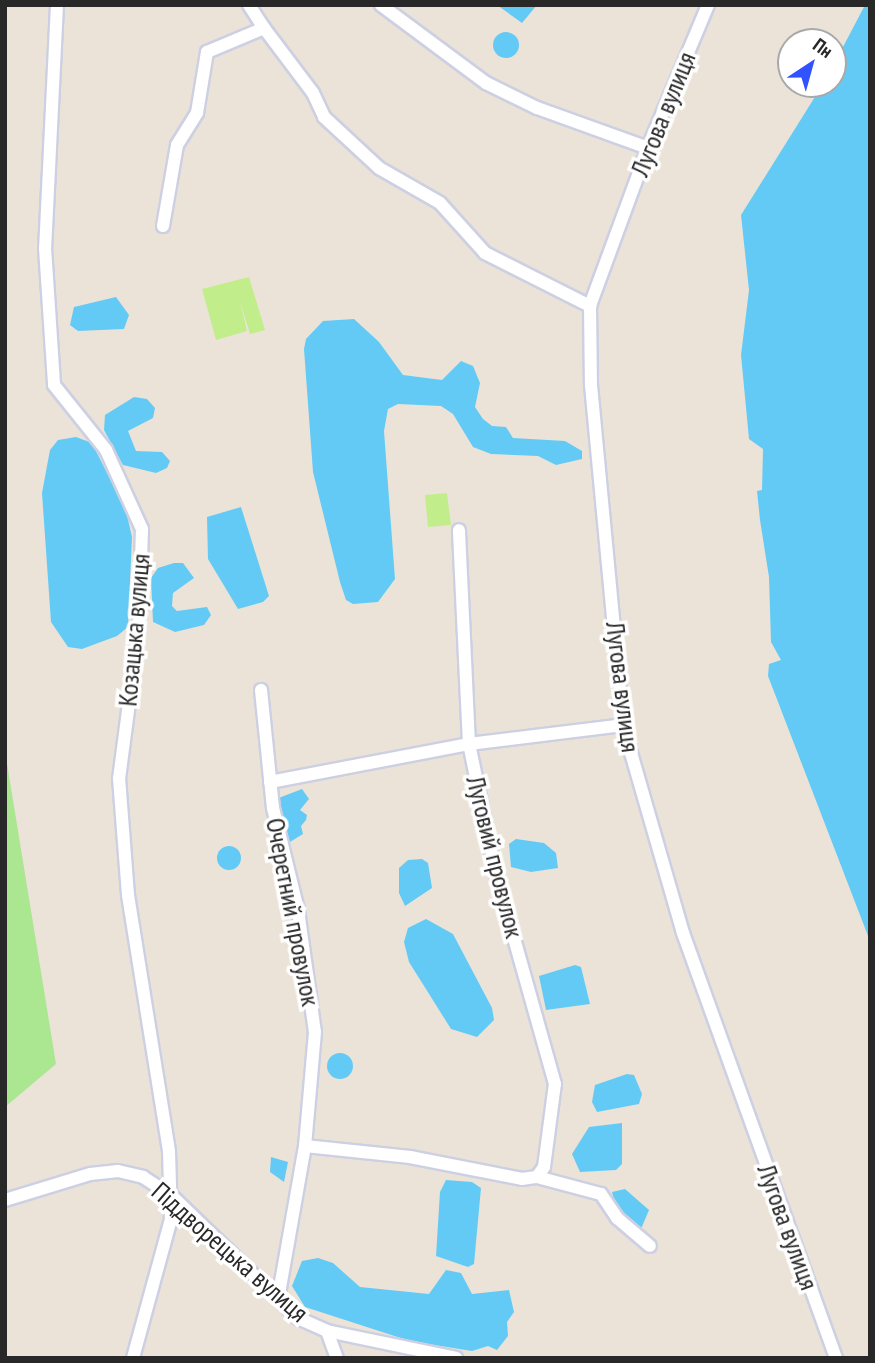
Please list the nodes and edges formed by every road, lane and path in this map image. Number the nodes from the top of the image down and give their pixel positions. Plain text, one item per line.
1 (57, 5) edge
2 (249, 5) edge
3 (381, 5) edge
4 (708, 5) edge
5 (264, 28) junction
6 (648, 148) junction
7 (163, 226) dead end
8 (590, 306) junction
9 (460, 530) dead end
10 (261, 690) dead end
11 (623, 725) junction
12 (469, 744) junction
13 (270, 782) junction
14 (305, 1146) junction
15 (537, 1177) junction
16 (171, 1195) junction
17 (5, 1200) edge
18 (650, 1246) dead end
19 (278, 1299) junction
20 (327, 1331) junction
21 (133, 1358) edge
22 (337, 1358) edge
23 (456, 1358) edge
24 (836, 1358) edge

1 - 16 street, Козацька вулиця
2 - 5 street
3 - 6 street
4 - 6 street, Лугова вулиця
5 - 7 street
5 - 8 street
6 - 8 street, Лугова вулиця
8 - 11 street, Лугова вулиця
9 - 12 street, Луговий провулок
10 - 13 street, Очеретний провулок
11 - 12 street
11 - 24 street, Лугова вулиця
12 - 13 street
12 - 15 street, Луговий провулок
13 - 14 street, Очеретний провулок
14 - 15 street
14 - 19 street, Очеретний провулок
15 - 18 street
16 - 17 street, Піддворецька вулиця
16 - 19 street, Піддворецька вулиця
16 - 21 street, Козацька вулиця
19 - 20 street, Піддворецька вулиця
20 - 22 street
20 - 23 street, Піддворецька вулиця

